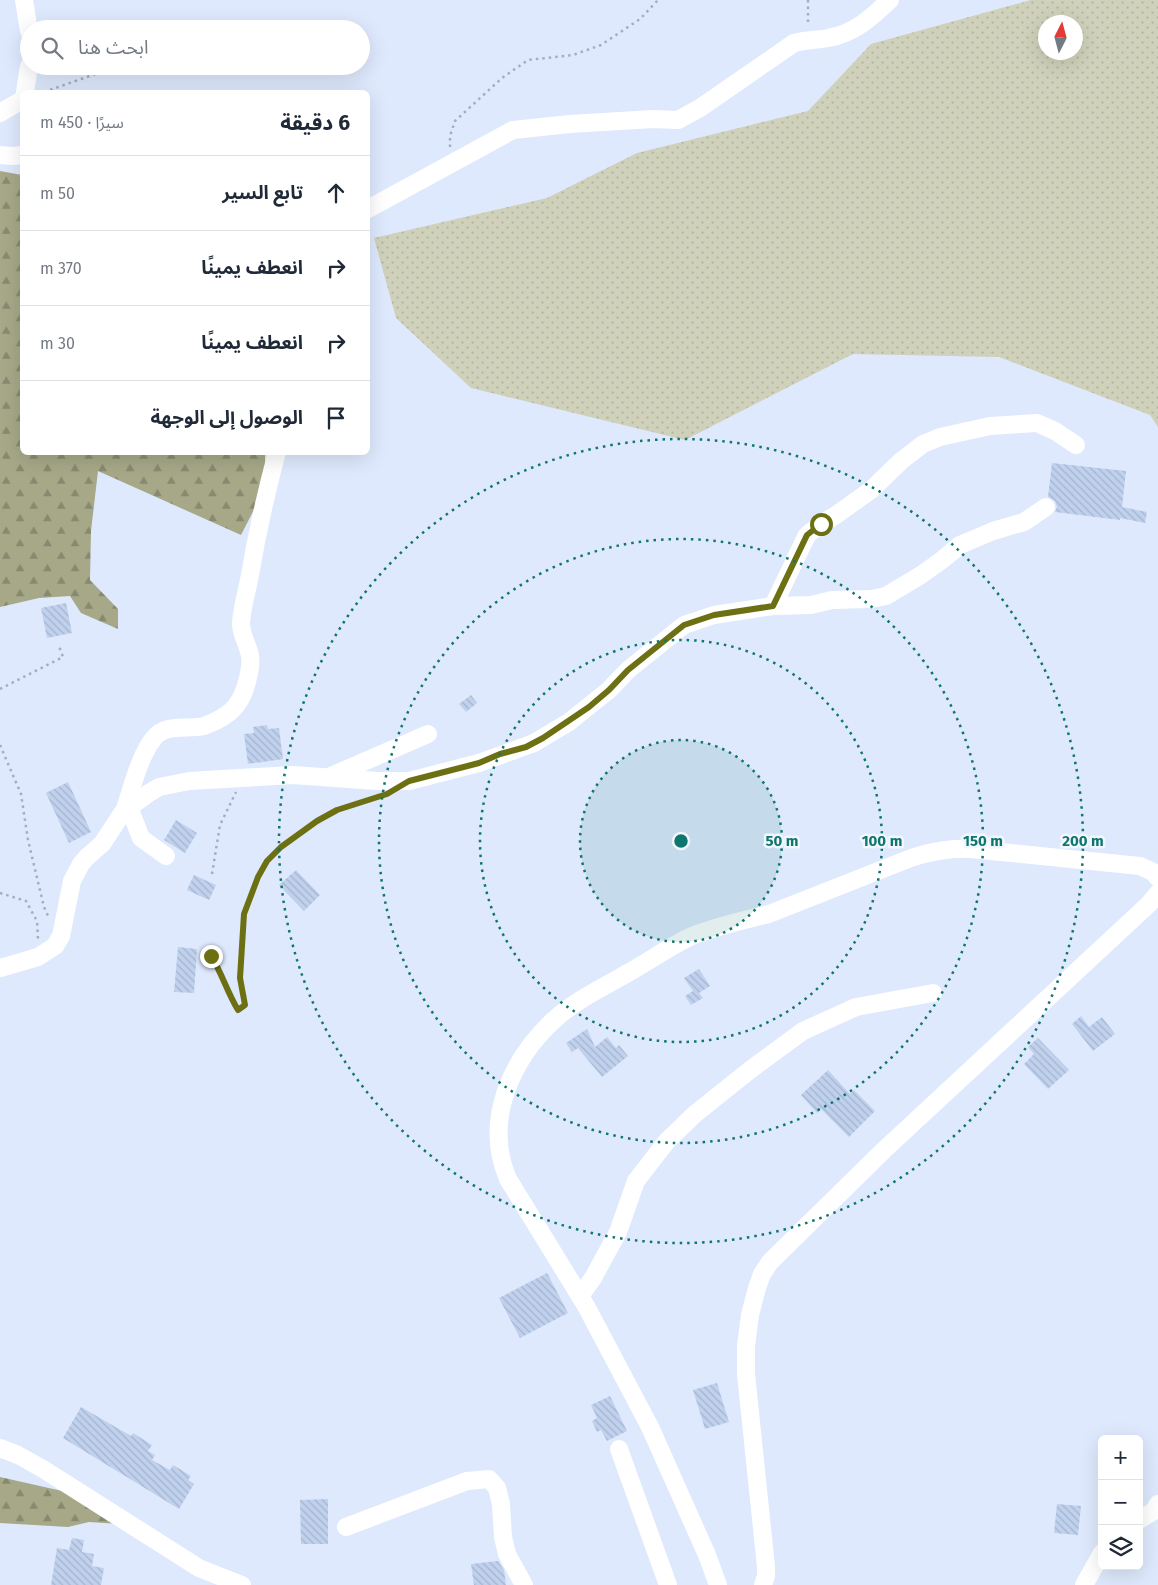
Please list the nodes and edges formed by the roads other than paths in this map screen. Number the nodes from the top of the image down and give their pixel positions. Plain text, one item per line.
1 (24, 0) edge
2 (890, 0) edge
3 (27, 20) edge
4 (28, 75) edge
5 (25, 90) edge
6 (20, 101) edge
7 (0, 112) edge
8 (0, 155) edge
9 (20, 155) edge
10 (370, 208) edge
11 (1076, 444) dead end
12 (276, 455) edge
13 (1046, 507) dead end
14 (773, 606) junction
15 (428, 734) dead end
16 (328, 778) junction
17 (127, 810) junction
18 (166, 856) dead end
19 (1158, 878) edge
20 (1158, 893) edge
21 (0, 968) edge
22 (934, 993) dead end
23 (580, 1296) junction
24 (0, 1448) edge
25 (619, 1449) dead end
26 (1158, 1504) edge
27 (1143, 1518) edge
28 (346, 1527) dead end
29 (1098, 1560) edge
30 (242, 1585) edge
31 (524, 1585) edge
32 (668, 1585) edge
33 (718, 1585) edge
34 (763, 1585) edge
35 (1084, 1585) edge

1 - 3 street
2 - 10 street
4 - 5 street
6 - 7 street
8 - 9 street
11 - 14 street
12 - 17 street
13 - 14 street
14 - 16 street
15 - 16 street
16 - 17 street
17 - 18 street
17 - 21 street
19 - 23 street
20 - 34 street
22 - 23 street
23 - 33 street
24 - 30 street
25 - 32 street
26 - 27 street
28 - 31 street
29 - 35 street

